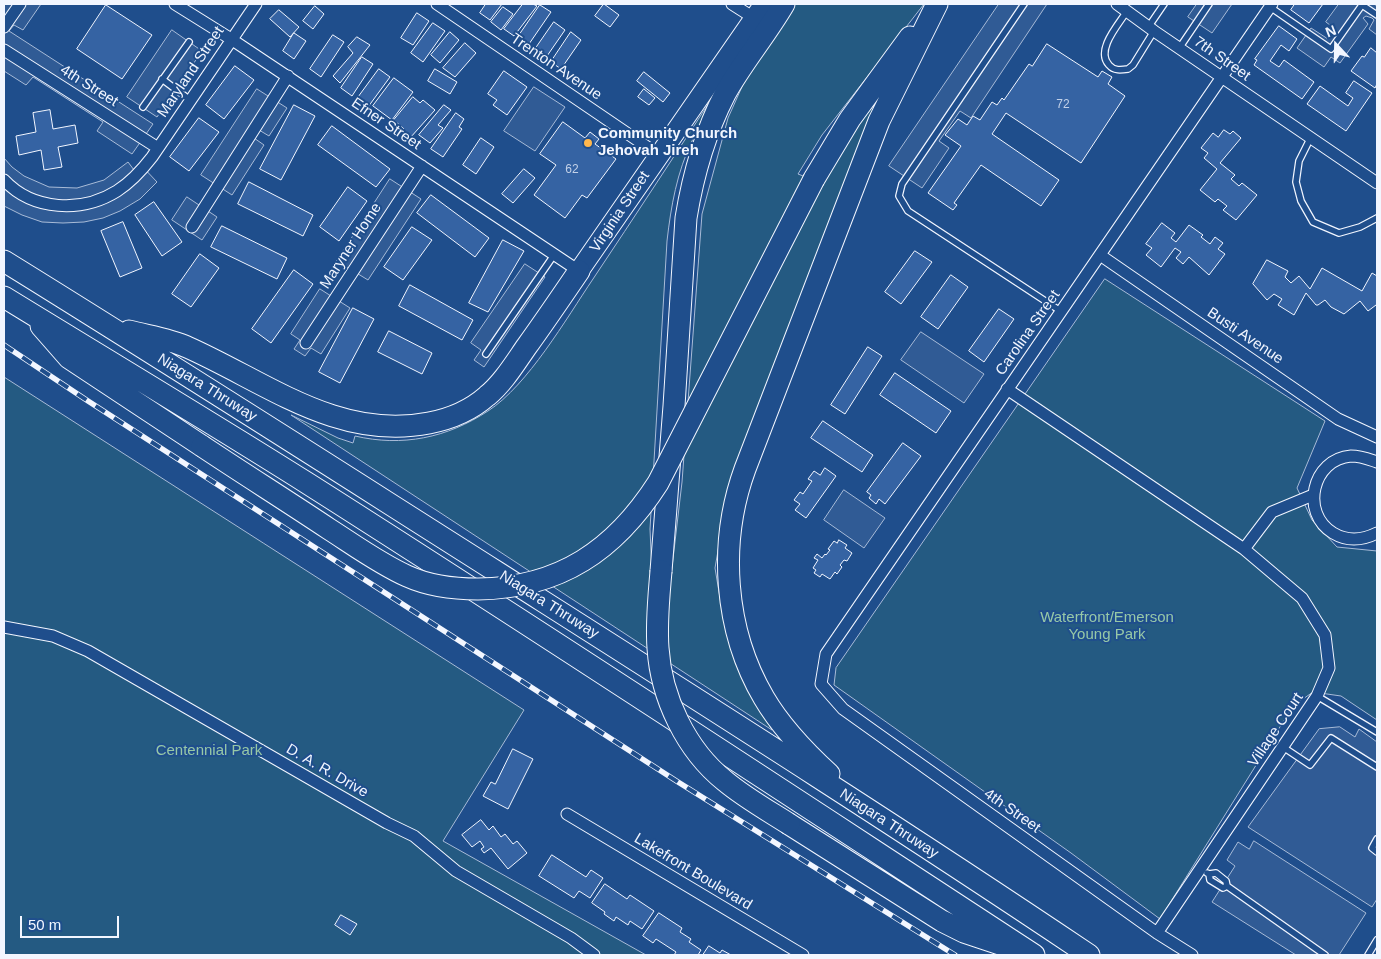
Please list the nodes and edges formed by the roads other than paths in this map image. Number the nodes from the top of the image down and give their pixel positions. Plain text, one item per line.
1 (20, 4) edge
2 (175, 4) edge
3 (256, 4) edge
4 (437, 4) edge
5 (732, 4) edge
6 (784, 4) edge
7 (937, 4) edge
8 (1024, 4) edge
9 (1164, 4) edge
10 (1209, 4) edge
11 (1271, 6) edge
12 (1122, 7) edge
13 (759, 11) edge
14 (1377, 15) edge
15 (4, 26) edge
16 (1152, 29) junction
17 (232, 39) junction
18 (188, 42) dead end
19 (1180, 47) junction
20 (4, 50) edge
21 (288, 76) junction
22 (1222, 77) junction
23 (162, 79) junction
24 (190, 100) junction
25 (143, 106) dead end
26 (1311, 137) junction
27 (155, 152) junction
28 (659, 155) junction
29 (422, 166) junction
30 (4, 180) edge
31 (1377, 183) edge
32 (1377, 218) edge
33 (192, 227) dead end
34 (554, 255) junction
35 (1100, 255) junction
36 (4, 261) edge
37 (580, 271) junction
38 (4, 297) edge
39 (30, 312) junction
40 (1062, 312) junction
41 (107, 325) junction
42 (306, 343) dead end
43 (486, 354) dead end
44 (1007, 389) junction
45 (1377, 436) edge
46 (1377, 462) edge
47 (1313, 495) junction
48 (1377, 533) edge
49 (1244, 549) junction
50 (4, 627) edge
51 (821, 684) joint
52 (1317, 696) junction
53 (1377, 732) edge
54 (1283, 747) junction
55 (1377, 767) edge
56 (567, 814) dead end
57 (873, 814) junction
58 (1377, 839) edge
59 (1377, 852) edge
60 (1205, 871) junction
61 (1157, 933) junction
62 (1377, 940) edge
63 (594, 955) edge
64 (803, 955) edge
65 (1033, 955) edge
66 (1089, 955) edge
67 (1192, 955) edge
68 (1325, 955) edge
69 (1368, 955) edge

1 - 15 street
2 - 17 street, Efner Street
3 - 17 street, Maryland Street
4 - 28 street, Trenton Avenue
5 - 13 street
6 - 65 highway, bridge
7 - 39 highway, bridge
7 - 57 highway
8 - 40 lane
9 - 16 lane
10 - 19 lane
11 - 14 lane
11 - 22 street, Carolina Street
12 - 16 street, 7th Street
12 - 16 lane
13 - 28 main road, Virginia Street
16 - 19 street, 7th Street
17 - 21 street, Efner Street
17 - 24 street, Maryland Street
18 - 23 lane
19 - 22 street, 7th Street
20 - 27 street, 4th Street
21 - 29 street, Efner Street
21 - 33 street
22 - 26 street, 7th Street
22 - 35 street, Carolina Street
23 - 24 lane
23 - 25 lane
24 - 27 street, Maryland Street
26 - 31 street, 7th Street
26 - 32 lane
27 - 30 street, Maryland Street
28 - 37 main road, Virginia Street
29 - 34 street, Efner Street
29 - 42 street, Maryner Home
34 - 37 street, Efner Street
34 - 43 lane
35 - 40 street, Carolina Street
35 - 45 street, Busti Avenue
36 - 41 highway, Niagara Thruway
37 - 41 highway
38 - 39 highway, Niagara Thruway
39 - 65 highway, Niagara Thruway
40 - 44 street, Carolina Street
41 - 57 highway, Niagara Thruway
44 - 49 street, Village Court
44 - 51 street, Carolina Street
46 - 47 street
47 - 48 street
47 - 49 street
49 - 52 street, Village Court
50 - 63 street, D. A. R. Drive
51 - 61 street, 4th Street
52 - 53 lane
52 - 54 street, Village Court
54 - 55 lane
54 - 60 street, Village Court
56 - 64 street, Lakefront Boulevard
57 - 66 highway, Niagara Thruway
58 - 59 lane
60 - 61 street, Village Court
60 - 68 lane
61 - 67 street, 4th Street
62 - 69 lane

